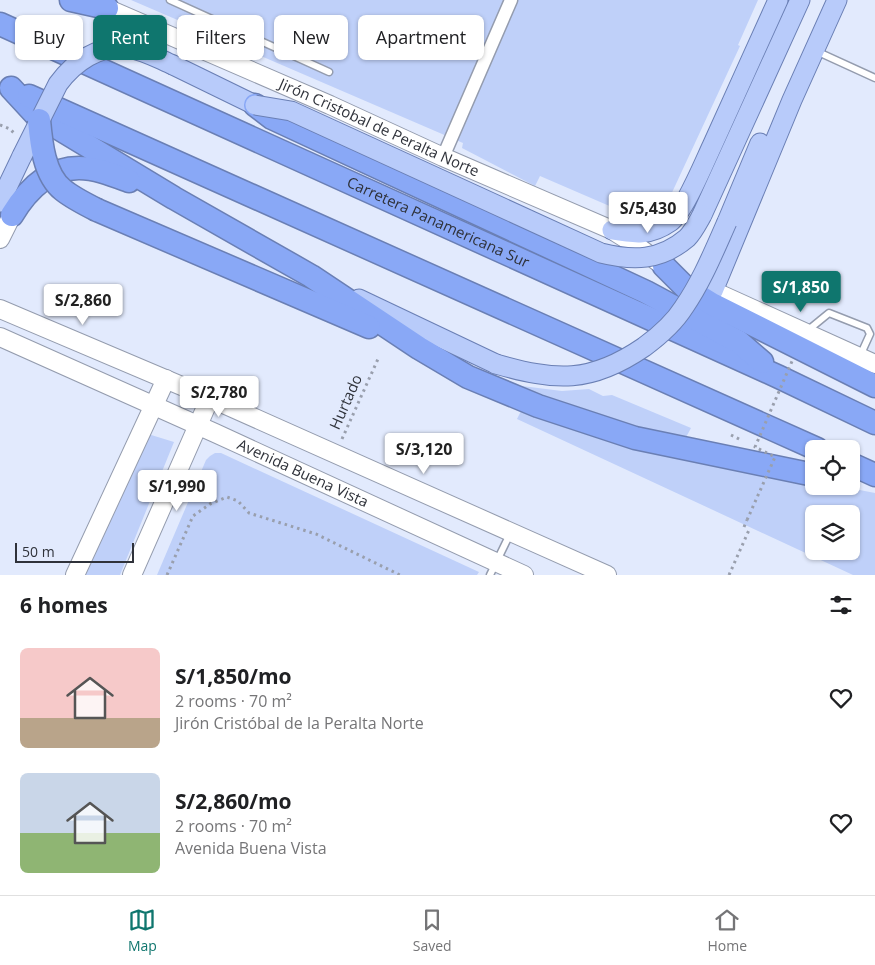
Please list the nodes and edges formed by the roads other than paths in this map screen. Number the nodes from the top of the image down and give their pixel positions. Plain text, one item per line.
1 (71, 0) edge
2 (170, 0) edge
3 (512, 0) edge
4 (778, 0) edge
5 (800, 0) edge
6 (824, 0) edge
7 (837, 0) edge
8 (97, 4) edge
9 (0, 24) edge
10 (814, 50) junction
11 (330, 72) dead end
12 (875, 78) edge
13 (6, 86) edge
14 (255, 105) junction
15 (39, 120) junction
16 (443, 157) junction
17 (174, 198) junction
18 (6, 208) edge
19 (612, 230) junction
20 (0, 239) edge
21 (664, 266) junction
22 (311, 276) junction
23 (713, 291) junction
24 (0, 309) edge
25 (805, 333) junction
26 (0, 337) edge
27 (419, 348) junction
28 (867, 361) edge
29 (779, 377) junction
30 (166, 379) junction
31 (875, 386) edge
32 (210, 398) junction
33 (153, 406) junction
34 (875, 423) edge
35 (198, 425) junction
36 (805, 444) edge
37 (860, 468) edge
38 (805, 473) edge
39 (875, 475) edge
40 (860, 484) edge
41 (875, 486) edge
42 (511, 531) junction
43 (493, 569) edge
44 (76, 575) edge
45 (132, 575) edge
46 (524, 575) edge
47 (607, 575) edge

1 - 8 highway
2 - 11 lane
3 - 16 street
4 - 19 main road
5 - 14 main road, bridge
6 - 22 main road, bridge
7 - 10 main road
8 - 16 main road, Jirón Cristobal de Peralta Norte
9 - 29 highway, Carretera Panamericana Sur
10 - 12 lane
10 - 23 main road
13 - 17 highway
13 - 36 highway
14 - 15 main road, bridge
14 - 29 highway
15 - 18 main road, bridge
15 - 27 highway, bridge
16 - 19 main road, Jirón Cristobal de Peralta Norte
17 - 18 highway
17 - 22 highway
18 - 20 main road
19 - 21 main road, Jirón Cristobal de Peralta Norte
21 - 23 main road, Jirón Cristobal de Peralta Norte
21 - 31 highway
22 - 27 highway
23 - 25 main road, Jirón Cristobal de Peralta Norte
24 - 30 main road, Avenida Buena Vista
25 - 28 main road, Jirón Cristobal de Peralta Norte
25 - 28 lane
26 - 33 main road, Avenida Buena Vista
27 - 38 highway
29 - 34 highway, Carretera Panamericana Sur
30 - 32 main road, Avenida Buena Vista
30 - 33 main road
32 - 35 main road
32 - 42 main road, Avenida Buena Vista
33 - 35 main road, Avenida Buena Vista
33 - 44 main road
35 - 43 main road, Avenida Buena Vista
35 - 45 main road
37 - 39 highway
40 - 41 highway
42 - 43 lane
42 - 47 main road, Avenida Buena Vista
43 - 46 main road, Avenida Buena Vista

